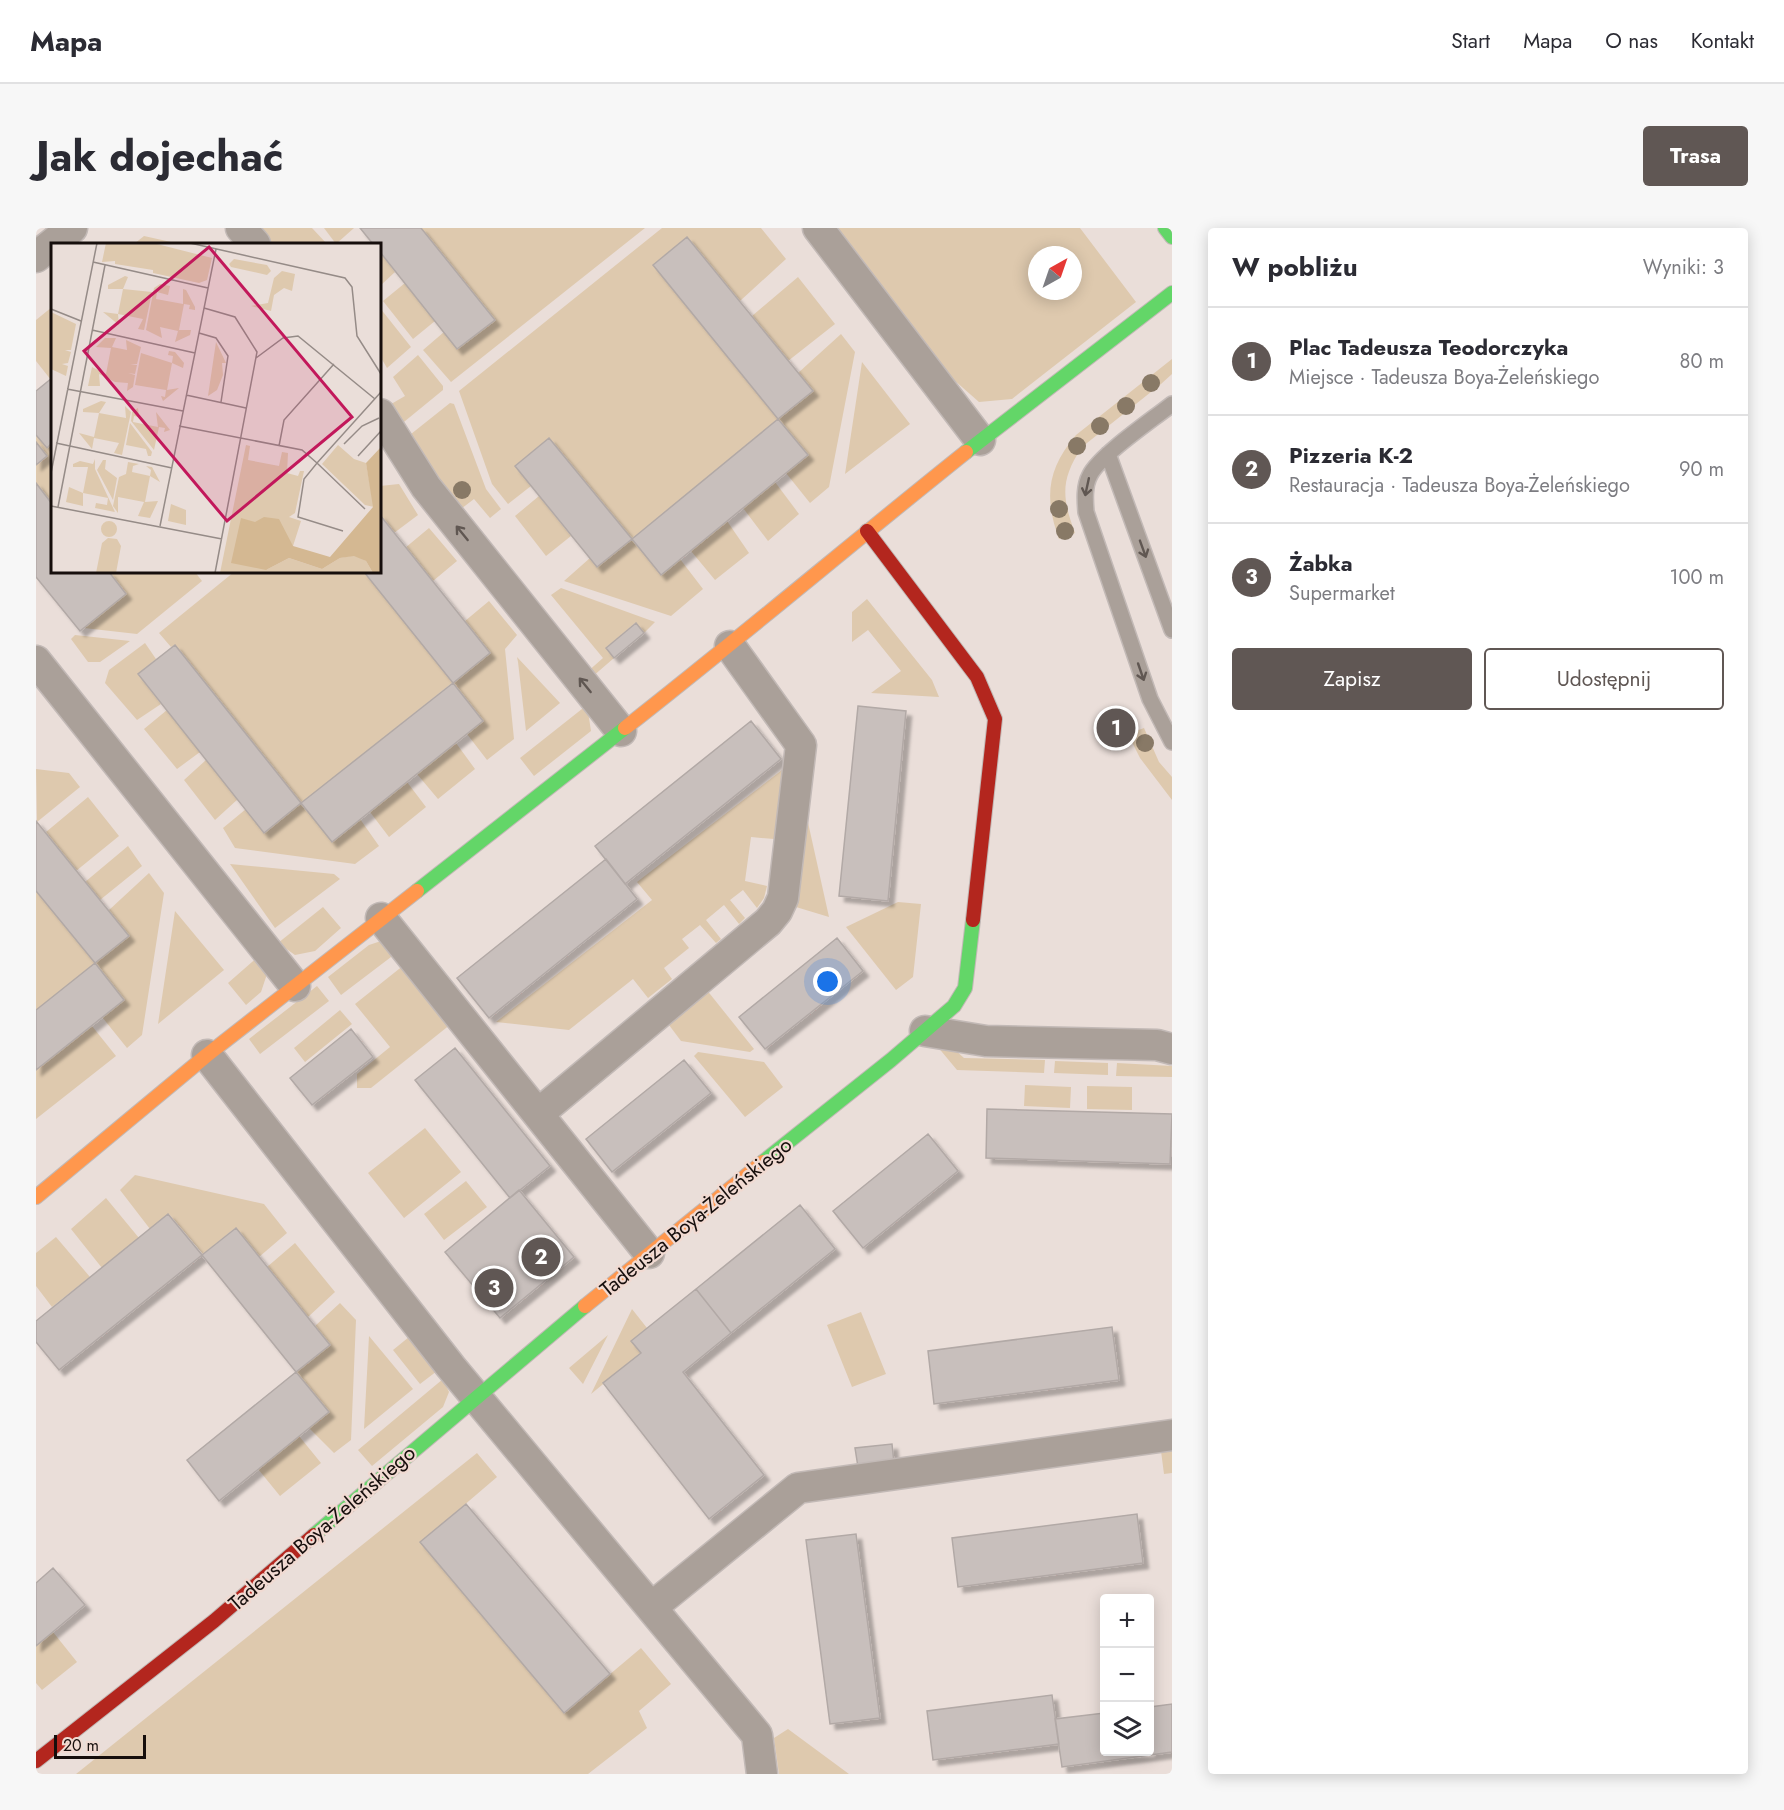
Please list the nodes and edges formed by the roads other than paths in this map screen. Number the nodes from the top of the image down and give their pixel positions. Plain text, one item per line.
1 (72, 228) edge
2 (241, 228) edge
3 (818, 228) edge
4 (1165, 228) edge
5 (1172, 237) edge
6 (53, 243) edge
7 (254, 243) edge
8 (51, 245) edge
9 (36, 257) edge
10 (1172, 293) edge
11 (1172, 404) edge
12 (381, 416) edge
13 (980, 440) junction
14 (1108, 454) junction
15 (867, 531) junction
16 (1172, 630) edge
17 (730, 646) junction
18 (36, 661) edge
19 (621, 731) junction
20 (1172, 742) edge
21 (381, 918) junction
22 (295, 986) junction
23 (926, 1031) junction
24 (1172, 1049) edge
25 (207, 1055) junction
26 (538, 1114) junction
27 (36, 1197) edge
28 (649, 1253) junction
29 (476, 1397) junction
30 (1172, 1435) edge
31 (652, 1608) junction
32 (36, 1761) edge
33 (762, 1774) edge

1 - 6 street
2 - 7 street
3 - 13 street
4 - 5 street
8 - 9 street
10 - 13 street
11 - 14 lane
19 -> 12 street
13 - 15 street
14 -> 16 lane
14 -> 20 lane
15 - 17 street
15 - 23 street, Tadeusza Boya-Żeleńskiego
17 - 19 street
17 - 26 street
18 - 22 street
19 - 21 street
21 - 22 street
21 - 26 street
22 - 25 street
23 - 24 street
23 - 28 street, Tadeusza Boya-Żeleńskiego
25 - 27 street
25 - 29 street
26 - 28 street
28 - 29 street, Tadeusza Boya-Żeleńskiego
29 - 31 street
29 - 32 street, Tadeusza Boya-Żeleńskiego
30 - 31 street
31 - 33 street

